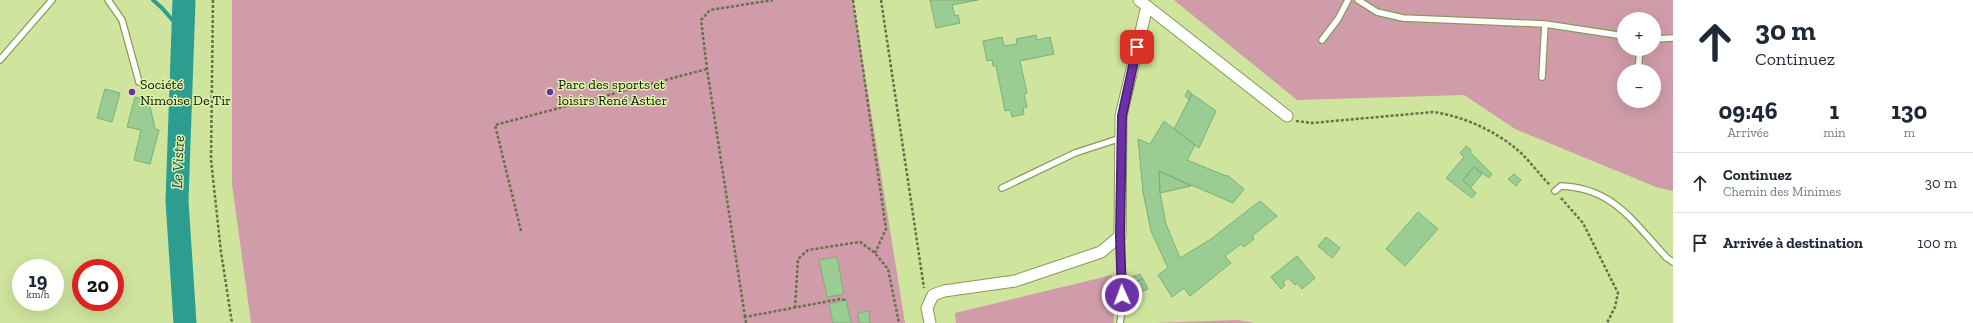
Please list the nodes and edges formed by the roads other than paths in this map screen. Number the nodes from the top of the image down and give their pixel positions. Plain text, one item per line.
1 (52, 0) edge
2 (108, 0) edge
3 (1348, 0) edge
4 (1358, 0) edge
5 (1143, 3) edge
6 (1545, 24) junction
7 (1617, 35) edge
8 (1673, 38) edge
9 (1661, 39) edge
10 (1322, 40) dead end
11 (0, 60) edge
12 (1542, 77) dead end
13 (139, 82) dead end
14 (1287, 116) road end
15 (1121, 138) junction
16 (1002, 188) dead end
17 (1555, 191) road end
18 (1120, 236) junction
19 (1673, 262) edge
20 (930, 323) edge
21 (1120, 323) edge

1 - 11 lane
2 - 13 lane
3 - 10 lane
4 - 6 lane
5 - 14 street
5 - 15 street
6 - 7 lane
6 - 12 lane
8 - 9 lane
15 - 16 lane
15 - 18 street
17 - 19 lane
18 - 20 street
18 - 21 lane

